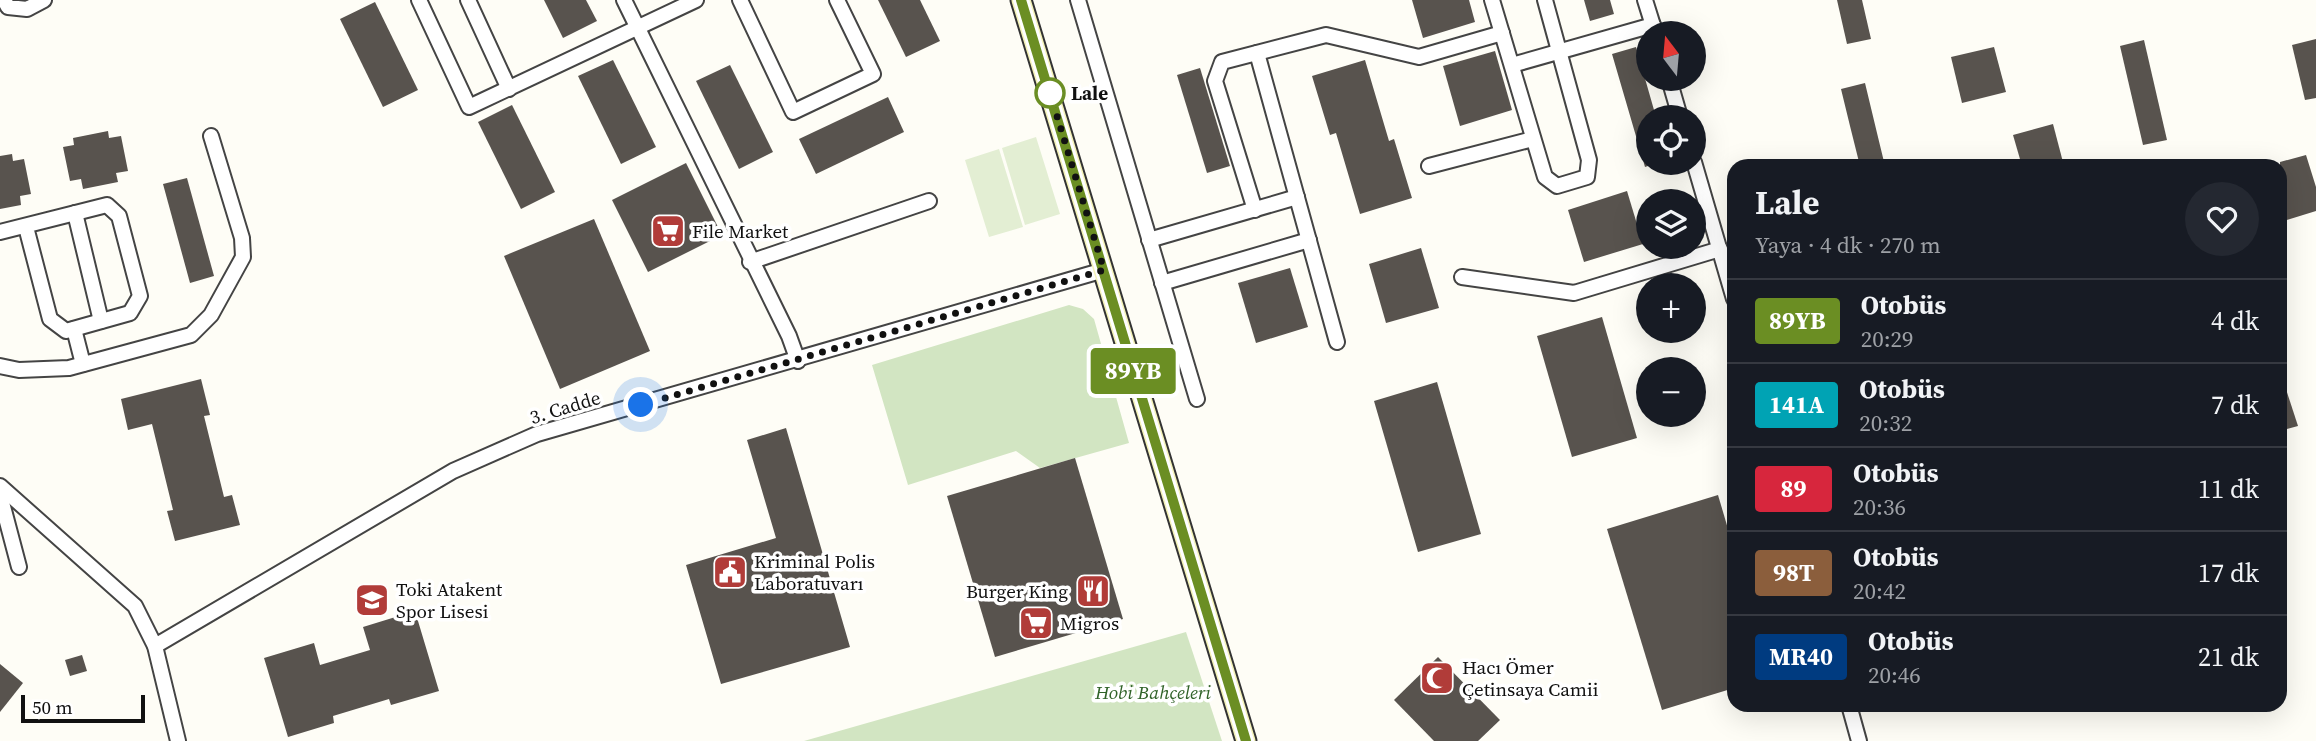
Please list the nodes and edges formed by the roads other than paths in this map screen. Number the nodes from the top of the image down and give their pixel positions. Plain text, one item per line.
1 (4, 0) edge
2 (44, 0) edge
3 (419, 0) edge
4 (468, 0) edge
5 (624, 0) edge
6 (696, 0) edge
7 (740, 0) edge
8 (837, 0) edge
9 (1021, 0) edge
10 (1078, 0) edge
11 (1492, 0) edge
12 (1545, 0) edge
13 (1645, 0) edge
14 (1652, 21) edge
15 (637, 26) junction
16 (1502, 33) junction
17 (1636, 33) edge
18 (1257, 52) junction
19 (1560, 52) junction
20 (1512, 65) junction
21 (509, 89) junction
22 (211, 136) dead end
23 (1534, 139) junction
24 (1429, 166) dead end
25 (1698, 175) edge
26 (1297, 197) junction
27 (929, 201) dead end
28 (1255, 209) junction
29 (75, 214) junction
30 (26, 227) junction
31 (0, 232) edge
32 (1149, 240) junction
33 (1309, 240) junction
34 (1720, 248) junction
35 (750, 262) junction
36 (1104, 270) junction
37 (1727, 274) edge
38 (1462, 277) dead end
39 (1162, 282) junction
40 (102, 321) junction
41 (74, 329) junction
42 (1337, 342) dead end
43 (797, 361) junction
44 (83, 364) junction
45 (0, 366) edge
46 (1197, 398) dead end
47 (0, 486) edge
48 (0, 495) edge
49 (19, 567) dead end
50 (155, 646) junction
51 (1851, 712) edge
52 (177, 741) edge
53 (1246, 741) edge
54 (1858, 741) edge

1 - 2 street
3 - 21 street
4 - 21 street
5 - 15 street
6 - 15 street
7 - 8 street
9 - 36 street
10 - 32 street
11 - 16 street
12 - 19 street
13 - 14 street
15 - 21 street
15 - 35 street
16 - 18 street
16 - 20 street
17 - 19 street
18 - 26 street
18 - 28 street
19 - 20 street
19 - 23 street
20 - 23 street
22 - 44 street
23 - 24 street
25 - 34 street
26 - 28 street
26 - 33 street
27 - 35 street
28 - 32 street
29 - 30 street
29 - 40 street
29 - 40 street
30 - 31 street
30 - 41 street
32 - 39 street
33 - 39 street
33 - 42 street
34 - 37 street
34 - 38 street
35 - 43 street
36 - 43 street, 3. Cadde
36 - 53 street
39 - 46 street
40 - 41 street
41 - 44 street
43 - 50 street, 3. Cadde
44 - 45 street
47 - 50 street
48 - 49 street
50 - 52 street
51 - 54 street

